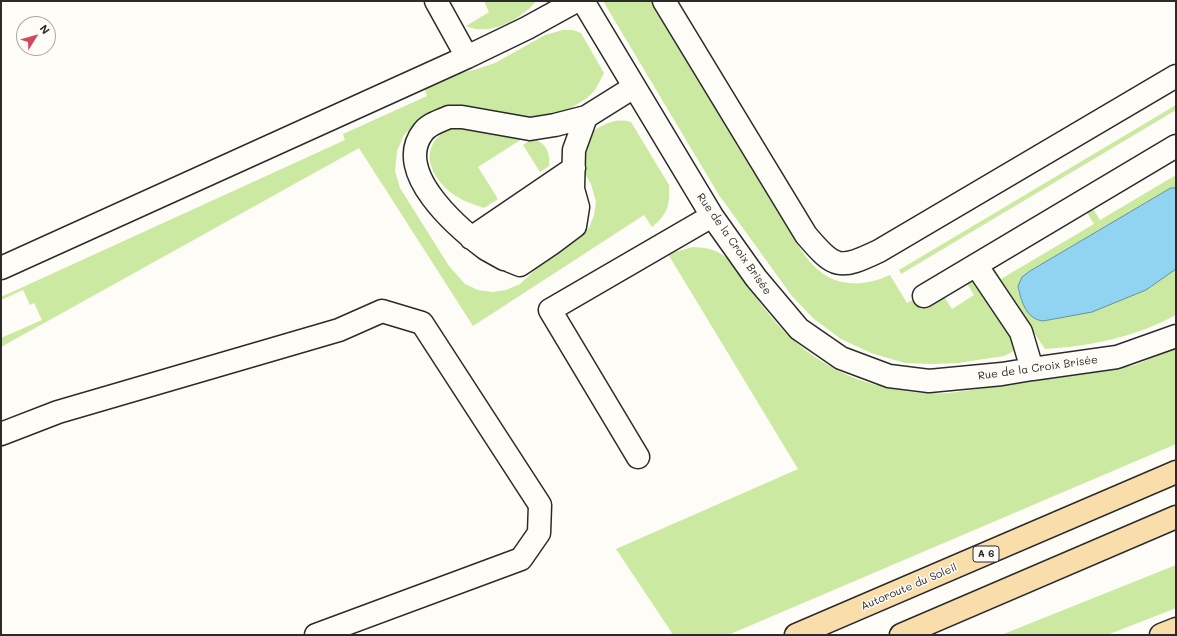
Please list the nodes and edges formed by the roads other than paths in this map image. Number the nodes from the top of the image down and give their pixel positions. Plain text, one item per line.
1 (436, 1) edge
2 (576, 1) edge
3 (583, 1) edge
4 (664, 1) edge
5 (467, 58) junction
6 (1176, 76) edge
7 (634, 87) junction
8 (586, 117) junction
9 (1176, 146) edge
10 (575, 188) junction
11 (712, 216) junction
12 (487, 249) junction
13 (976, 265) junction
14 (1, 268) edge
15 (924, 296) dead end
16 (1176, 336) edge
17 (1032, 369) junction
18 (1, 434) edge
19 (638, 457) dead end
20 (1176, 472) edge
21 (1176, 517) edge
22 (1176, 629) edge
23 (316, 635) edge
24 (796, 635) edge
25 (901, 635) edge
26 (1161, 635) edge

1 - 5 street
2 - 5 street
3 - 7 street, Rue de la Croix Brisée
4 - 6 street
5 - 14 street
7 - 8 street
7 - 11 street, Rue de la Croix Brisée
8 - 10 street
8 - 12 street
9 - 13 street
10 - 12 street
10 - 12 street
11 - 17 street, Rue de la Croix Brisée
11 - 19 street
13 - 15 street
13 - 17 street
16 - 17 street, Rue de la Croix Brisée
18 - 23 street
20 - 24 main road, Autoroute du Soleil / A 6
21 - 25 main road
22 - 26 main road

